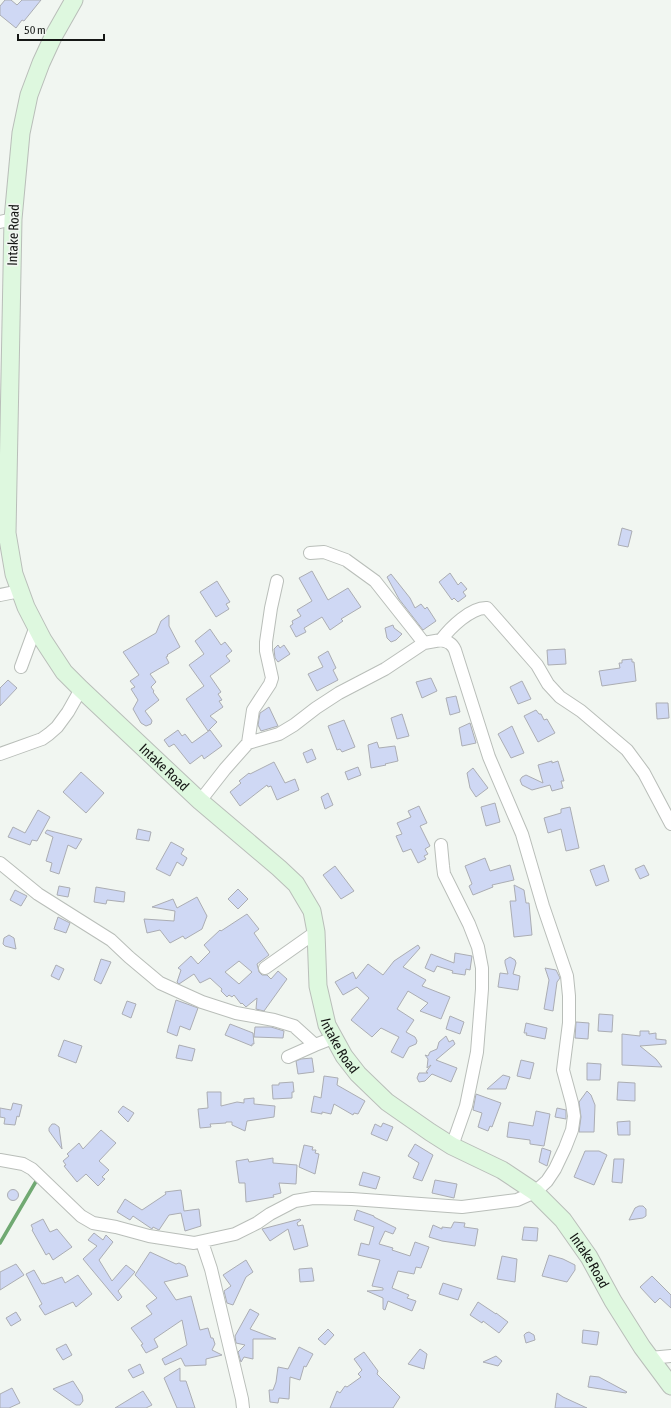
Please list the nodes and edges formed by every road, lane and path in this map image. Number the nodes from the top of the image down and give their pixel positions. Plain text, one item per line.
1 (74, 0) edge
2 (6, 220) edge
3 (310, 553) dead end
4 (278, 581) dead end
5 (20, 591) junction
6 (0, 595) edge
7 (36, 626) junction
8 (441, 640) junction
9 (424, 643) junction
10 (21, 667) dead end
11 (81, 689) junction
12 (248, 743) junction
13 (0, 754) edge
14 (200, 801) junction
15 (671, 824) edge
16 (442, 846) dead end
17 (0, 863) edge
18 (316, 932) junction
19 (265, 968) dead end
20 (333, 1038) junction
21 (314, 1045) junction
22 (288, 1057) dead end
23 (452, 1146) junction
24 (0, 1160) edge
25 (535, 1192) junction
26 (202, 1242) junction
27 (671, 1356) edge
28 (650, 1358) junction
29 (671, 1386) edge
30 (243, 1408) edge

1 - 2 street, Intake Road
2 - 5 street, Intake Road
3 - 9 street
4 - 12 street
5 - 6 street
5 - 7 street, Intake Road
7 - 10 street
7 - 11 street, Intake Road
8 - 9 street
8 - 15 street
8 - 25 street
9 - 12 street
11 - 13 street
11 - 14 street, Intake Road
12 - 14 street
14 - 18 street, Intake Road
16 - 23 street
17 - 21 street
18 - 19 street
18 - 20 street, Intake Road
20 - 21 street
20 - 23 street, Intake Road
21 - 22 street
23 - 25 street, Intake Road
24 - 26 street
25 - 26 street
25 - 28 street, Intake Road
26 - 30 street
27 - 28 street
28 - 29 street, Intake Road

